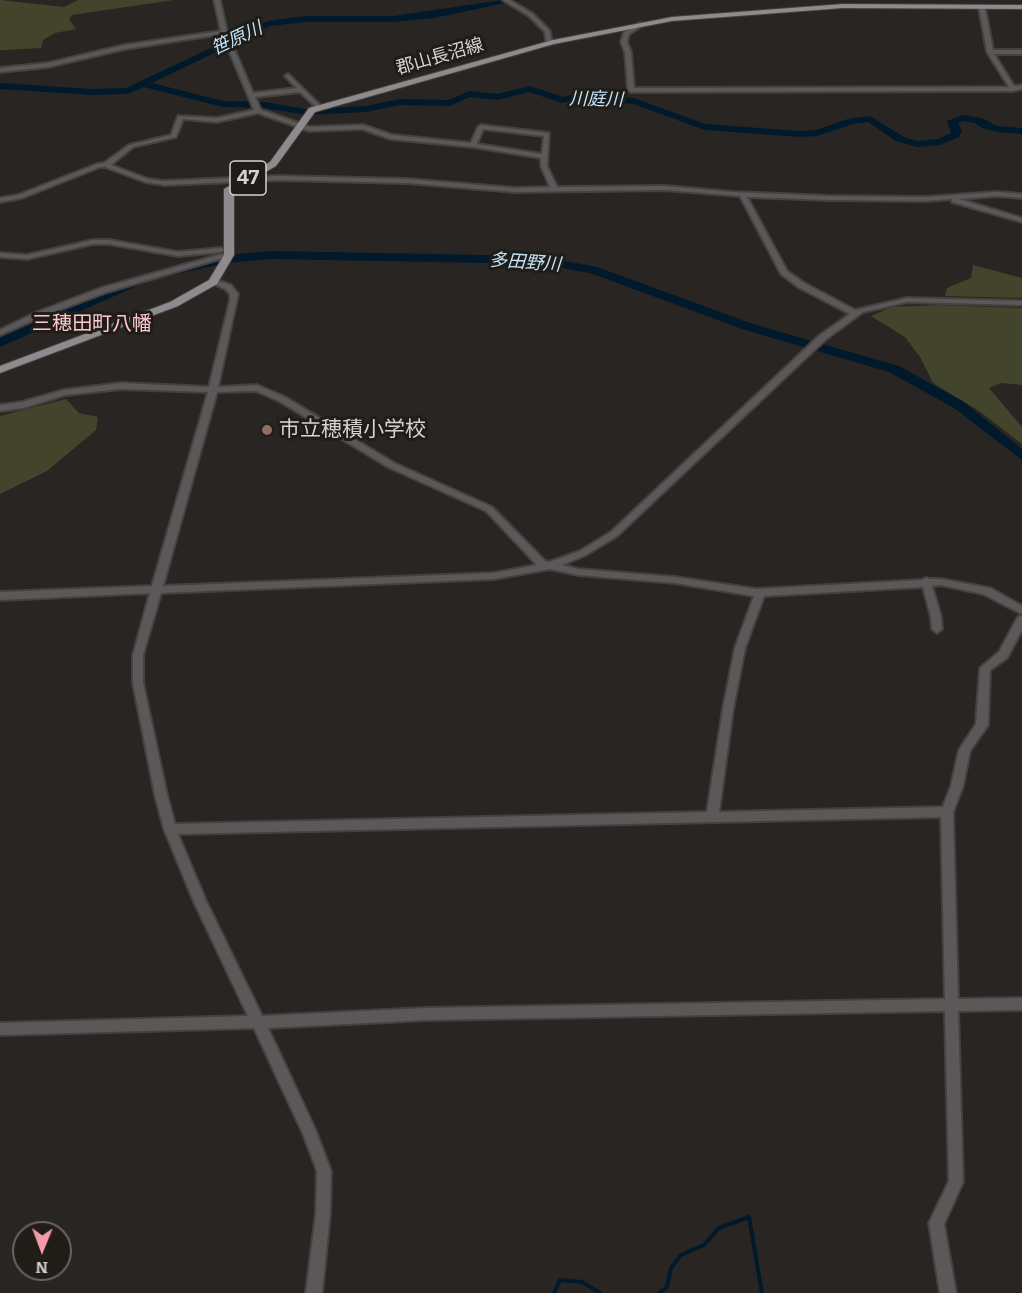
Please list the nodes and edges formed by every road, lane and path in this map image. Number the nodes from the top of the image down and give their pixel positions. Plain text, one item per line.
1 (217, 0) edge
2 (506, 0) edge
3 (1022, 7) edge
4 (982, 8) junction
5 (640, 25) junction
6 (226, 34) junction
7 (553, 42) junction
8 (990, 52) junction
9 (1022, 52) edge
10 (0, 70) edge
11 (288, 76) dead end
12 (1022, 87) edge
13 (1013, 89) junction
14 (300, 90) junction
15 (252, 95) junction
16 (257, 108) junction
17 (320, 108) junction
18 (299, 126) junction
19 (473, 145) junction
20 (543, 156) junction
21 (106, 165) junction
22 (245, 179) junction
23 (555, 190) junction
24 (742, 194) junction
25 (1022, 196) edge
26 (950, 197) junction
27 (0, 200) edge
28 (1022, 220) edge
29 (229, 252) junction
30 (0, 255) edge
31 (216, 279) junction
32 (1022, 303) edge
33 (854, 313) junction
34 (0, 333) edge
35 (0, 370) edge
36 (213, 390) junction
37 (0, 408) edge
38 (549, 566) junction
39 (927, 581) junction
40 (156, 590) junction
41 (759, 593) junction
42 (0, 596) edge
43 (1022, 610) edge
44 (1022, 620) edge
45 (936, 629) dead end
46 (947, 812) junction
47 (712, 817) junction
48 (170, 829) junction
49 (1022, 1004) edge
50 (953, 1006) junction
51 (258, 1022) junction
52 (0, 1029) edge
53 (314, 1293) edge
54 (948, 1293) edge

1 - 6 street
2 - 7 street
3 - 4 main road, 郡山長沼線 / 47
4 - 5 main road, 郡山長沼線 / 47
4 - 8 street
5 - 7 main road, 郡山長沼線 / 47
5 - 13 street
6 - 10 street
6 - 15 street
7 - 17 main road, 郡山長沼線 / 47
8 - 9 street
8 - 13 street
11 - 14 street
12 - 13 street
14 - 15 street
14 - 17 street
15 - 16 street
16 - 18 street
16 - 21 street
17 - 18 main road, 郡山長沼線 / 47
18 - 19 street
18 - 22 main road, 郡山長沼線 / 47
19 - 20 street
19 - 20 street
20 - 23 street
21 - 22 street
21 - 27 street
22 - 23 street
22 - 29 main road, 郡山長沼線 / 47
23 - 24 street
24 - 26 street
24 - 33 street
25 - 26 street
26 - 28 street
29 - 30 street
29 - 31 main road, 郡山長沼線 / 47
29 - 34 street
31 - 35 main road
31 - 36 street
32 - 33 street
33 - 38 street
36 - 37 street
36 - 38 street
36 - 40 street
38 - 40 street
38 - 41 street
39 - 41 street
39 - 43 street
39 - 45 street
40 - 42 street
40 - 48 street
41 - 47 street
44 - 46 street
46 - 47 street
46 - 50 street
47 - 48 street
48 - 51 street
49 - 50 street
50 - 51 street
50 - 54 street
51 - 52 street
51 - 53 street

